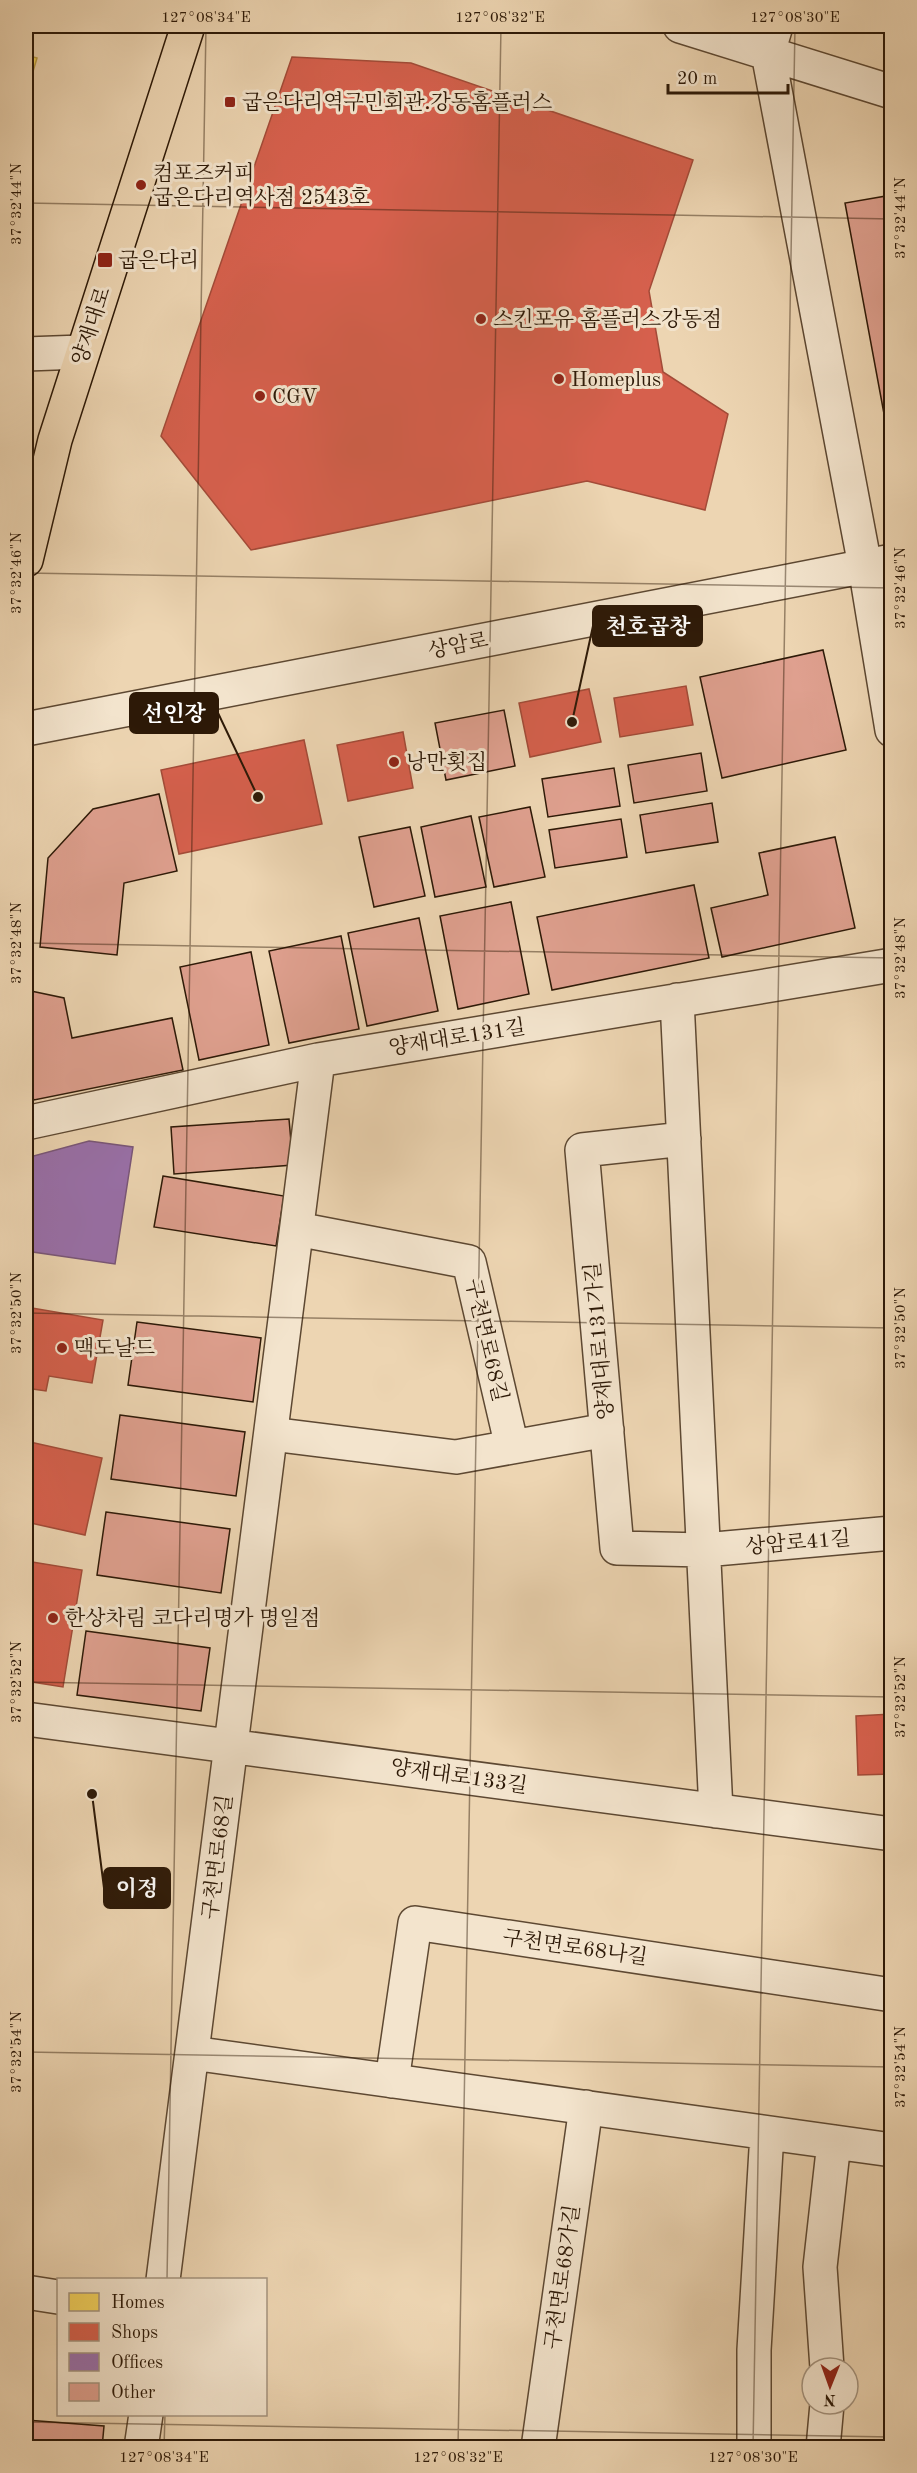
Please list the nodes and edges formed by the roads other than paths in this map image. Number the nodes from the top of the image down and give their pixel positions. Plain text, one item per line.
1 (188, 26) edge
2 (680, 26) edge
3 (772, 39) edge
4 (891, 92) edge
5 (82, 352) junction
6 (26, 354) edge
7 (26, 560) edge
8 (878, 563) edge
9 (26, 729) edge
10 (891, 730) edge
11 (891, 965) edge
12 (677, 1000) junction
13 (318, 1060) junction
14 (26, 1123) edge
15 (684, 1139) junction
16 (297, 1229) junction
17 (607, 1430) junction
18 (271, 1434) junction
19 (513, 1447) junction
20 (891, 1533) edge
21 (704, 1551) junction
22 (26, 1719) edge
23 (231, 1745) junction
24 (716, 1811) junction
25 (891, 1834) edge
26 (891, 1995) edge
27 (192, 2053) junction
28 (392, 2081) junction
29 (586, 2107) junction
30 (767, 2133) junction
31 (834, 2142) junction
32 (891, 2150) edge
33 (163, 2278) edge
34 (26, 2292) edge
35 (57, 2297) edge
36 (825, 2356) edge
37 (146, 2416) edge
38 (826, 2416) edge
39 (141, 2448) edge
40 (538, 2448) edge
41 (754, 2448) edge
42 (823, 2448) edge

1 - 5 main road, 양재대로
2 - 3 street
3 - 4 street
3 - 8 street
5 - 6 street
5 - 7 main road, 양재대로
8 - 9 street, 상암로
8 - 10 street
11 - 12 street, 양재대로131길
12 - 13 street, 양재대로131길
12 - 15 street
13 - 14 street, 양재대로131길
13 - 16 street, 구천면로68길
15 - 17 street, 양재대로131가길
15 - 21 street
16 - 18 street, 구천면로68길
16 - 19 street, 구천면로68길
17 - 19 street
17 - 21 street, 양재대로131가길
18 - 19 street
18 - 23 street, 구천면로68길
20 - 21 street, 상암로41길
21 - 24 street
22 - 23 street, 양재대로133길
23 - 24 street, 양재대로133길
23 - 27 street, 구천면로68길
24 - 25 street, 양재대로133길
26 - 28 street, 구천면로68나길
27 - 28 street
27 - 33 street, 구천면로68길
28 - 29 street
29 - 30 street
29 - 40 street, 구천면로68가길
30 - 31 street
30 - 41 street
31 - 32 street
31 - 36 street
34 - 35 street
37 - 39 street
38 - 42 street

